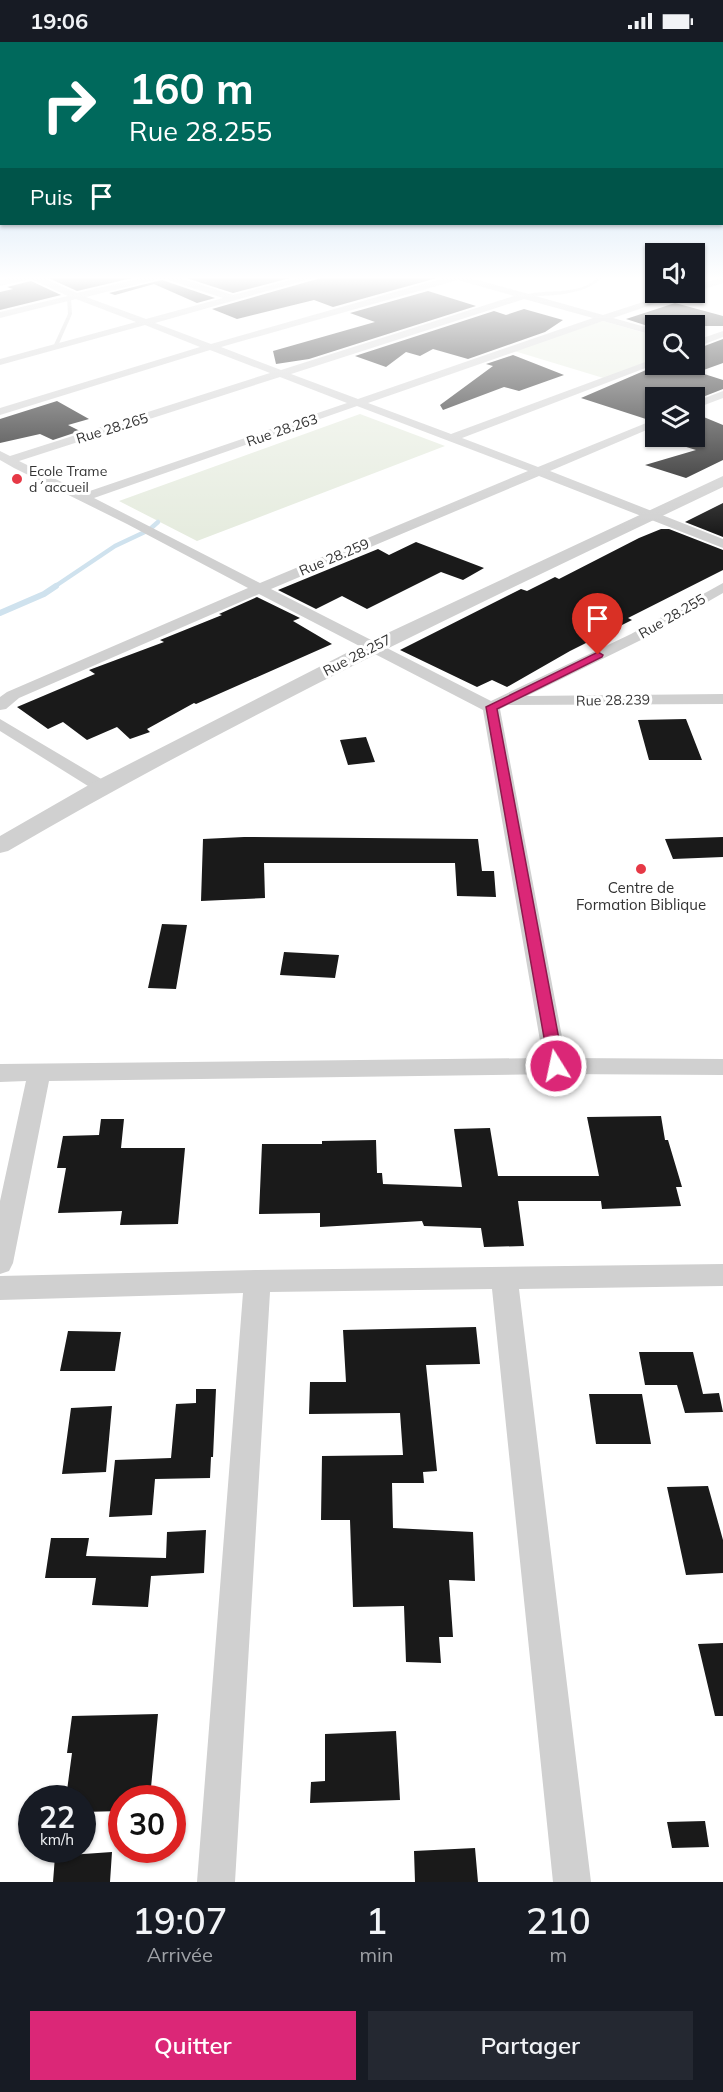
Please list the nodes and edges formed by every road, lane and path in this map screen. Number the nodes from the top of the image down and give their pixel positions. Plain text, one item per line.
1 (162, 362) edge
2 (250, 362) edge
3 (320, 362) edge
4 (479, 362) edge
5 (645, 365) edge
6 (283, 374) junction
7 (723, 394) edge
8 (705, 401) edge
9 (360, 404) junction
10 (0, 412) edge
11 (645, 427) edge
12 (452, 438) junction
13 (5, 458) edge
14 (538, 471) junction
15 (723, 481) edge
16 (84, 497) junction
17 (652, 516) junction
18 (723, 544) edge
19 (723, 587) edge
20 (258, 589) junction
21 (371, 648) junction
22 (723, 699) edge
23 (7, 700) edge
24 (497, 704) junction
25 (0, 724) edge
26 (102, 787) junction
27 (0, 846) edge
28 (556, 1066) junction
29 (723, 1067) edge
30 (39, 1072) junction
31 (0, 1073) edge
32 (0, 1263) edge
33 (723, 1275) edge
34 (504, 1278) junction
35 (257, 1281) junction
36 (0, 1288) edge
37 (216, 1882) edge
38 (572, 1882) edge

1 - 10 street
2 - 6 street
3 - 6 street, Rue 28.265
4 - 9 street, Rue 28.263
5 - 12 street
6 - 9 street
6 - 13 street, Rue 28.265
7 - 8 street
9 - 12 street
9 - 16 street, Rue 28.263
11 - 14 street, Rue 28.259
12 - 14 street
13 - 16 street
14 - 17 street
14 - 20 street, Rue 28.259
15 - 17 street, Rue 28.257
16 - 20 street
17 - 18 street
17 - 21 street, Rue 28.257
19 - 24 street, Rue 28.255
20 - 21 street
20 - 23 street, Rue 28.259
21 - 24 street
21 - 26 street, Rue 28.257
22 - 24 street, Rue 28.239
24 - 28 street
25 - 26 street
26 - 27 street, Rue 28.257
28 - 29 street
28 - 30 street
30 - 31 street
30 - 32 street
33 - 34 street
34 - 35 street
34 - 38 street
35 - 36 street
35 - 37 street

